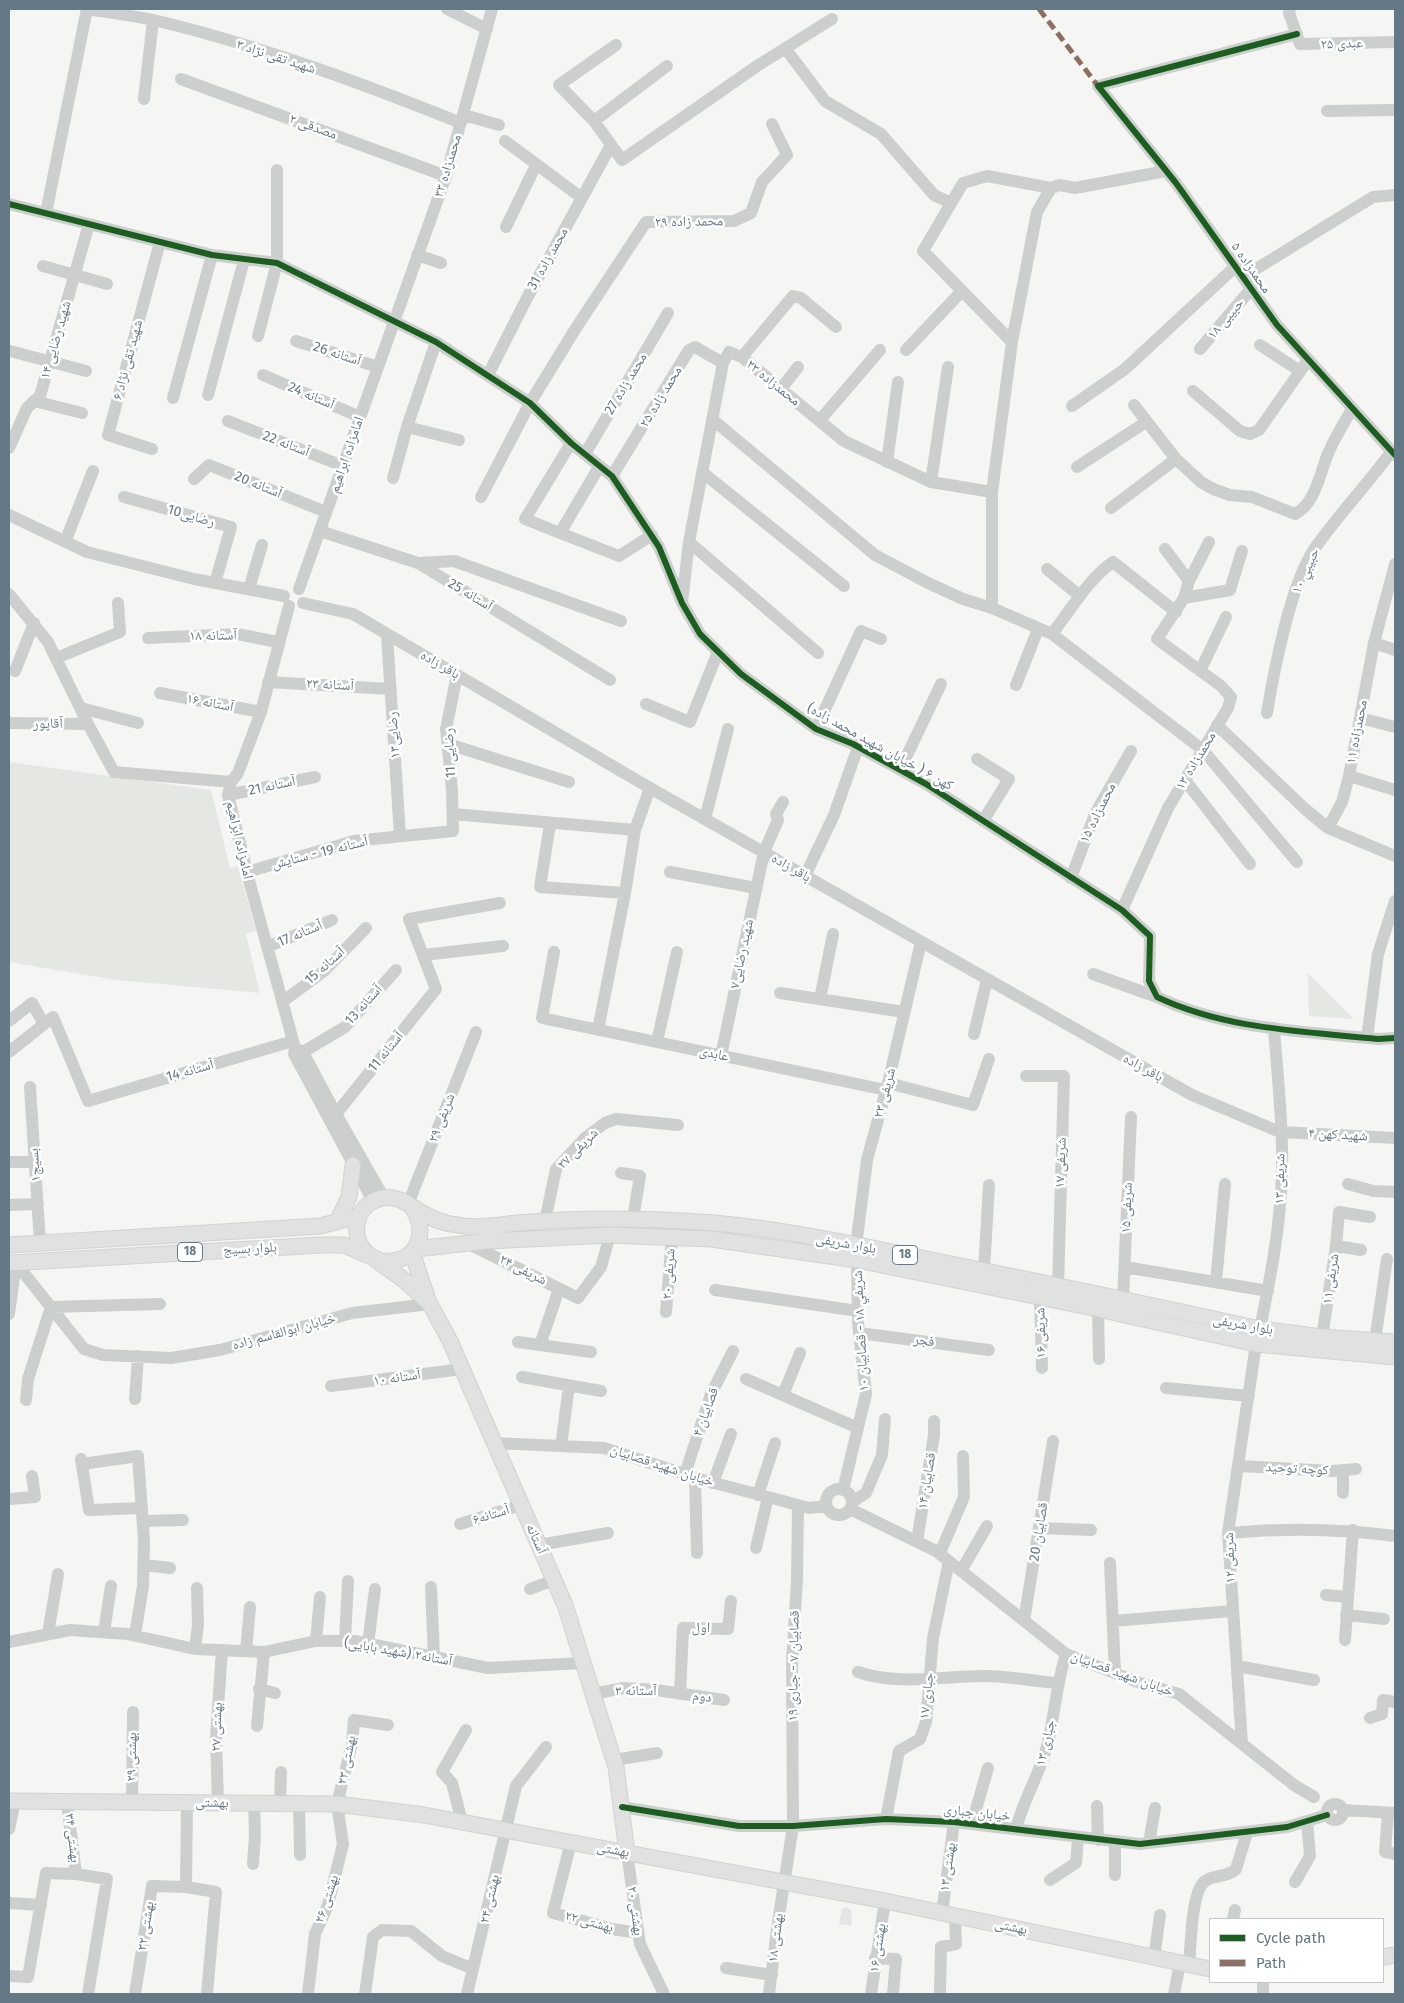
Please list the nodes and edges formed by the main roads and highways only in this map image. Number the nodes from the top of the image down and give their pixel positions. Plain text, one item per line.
1 (353, 1164) road end
2 (411, 1206) junction
3 (359, 1216) junction
4 (337, 1222) junction
5 (457, 1225) junction
6 (463, 1243) junction
7 (9, 1245) edge
8 (413, 1251) junction
9 (856, 1253) junction
10 (372, 1258) junction
11 (13, 1263) edge
12 (430, 1304) junction
13 (1394, 1349) edge
14 (12, 1801) edge
15 (627, 1853) junction
16 (1209, 1969) edge

1 - 4 main road
2 - 3 main road, 18
2 - 5 main road, بلوار شریفی / 18
2 - 8 main road
3 - 4 main road, بلوار بسیج / 18
3 - 10 main road
4 - 7 main road, بلوار بسیج / 18
5 - 6 main road
5 - 9 main road, بلوار شریفی / 18
6 - 8 main road, بلوار شریفی / 18
6 - 9 main road, بلوار شریفی / 18
8 - 10 main road, 18
8 - 12 main road
9 - 13 main road, بلوار شریفی / 18
9 - 13 main road, بلوار شریفی / 18
10 - 11 main road, بلوار بسیج / 18
10 - 12 main road, آستانه
12 - 15 main road, آستانه
14 - 15 main road, بهشتی
15 - 16 main road, بهشتی

